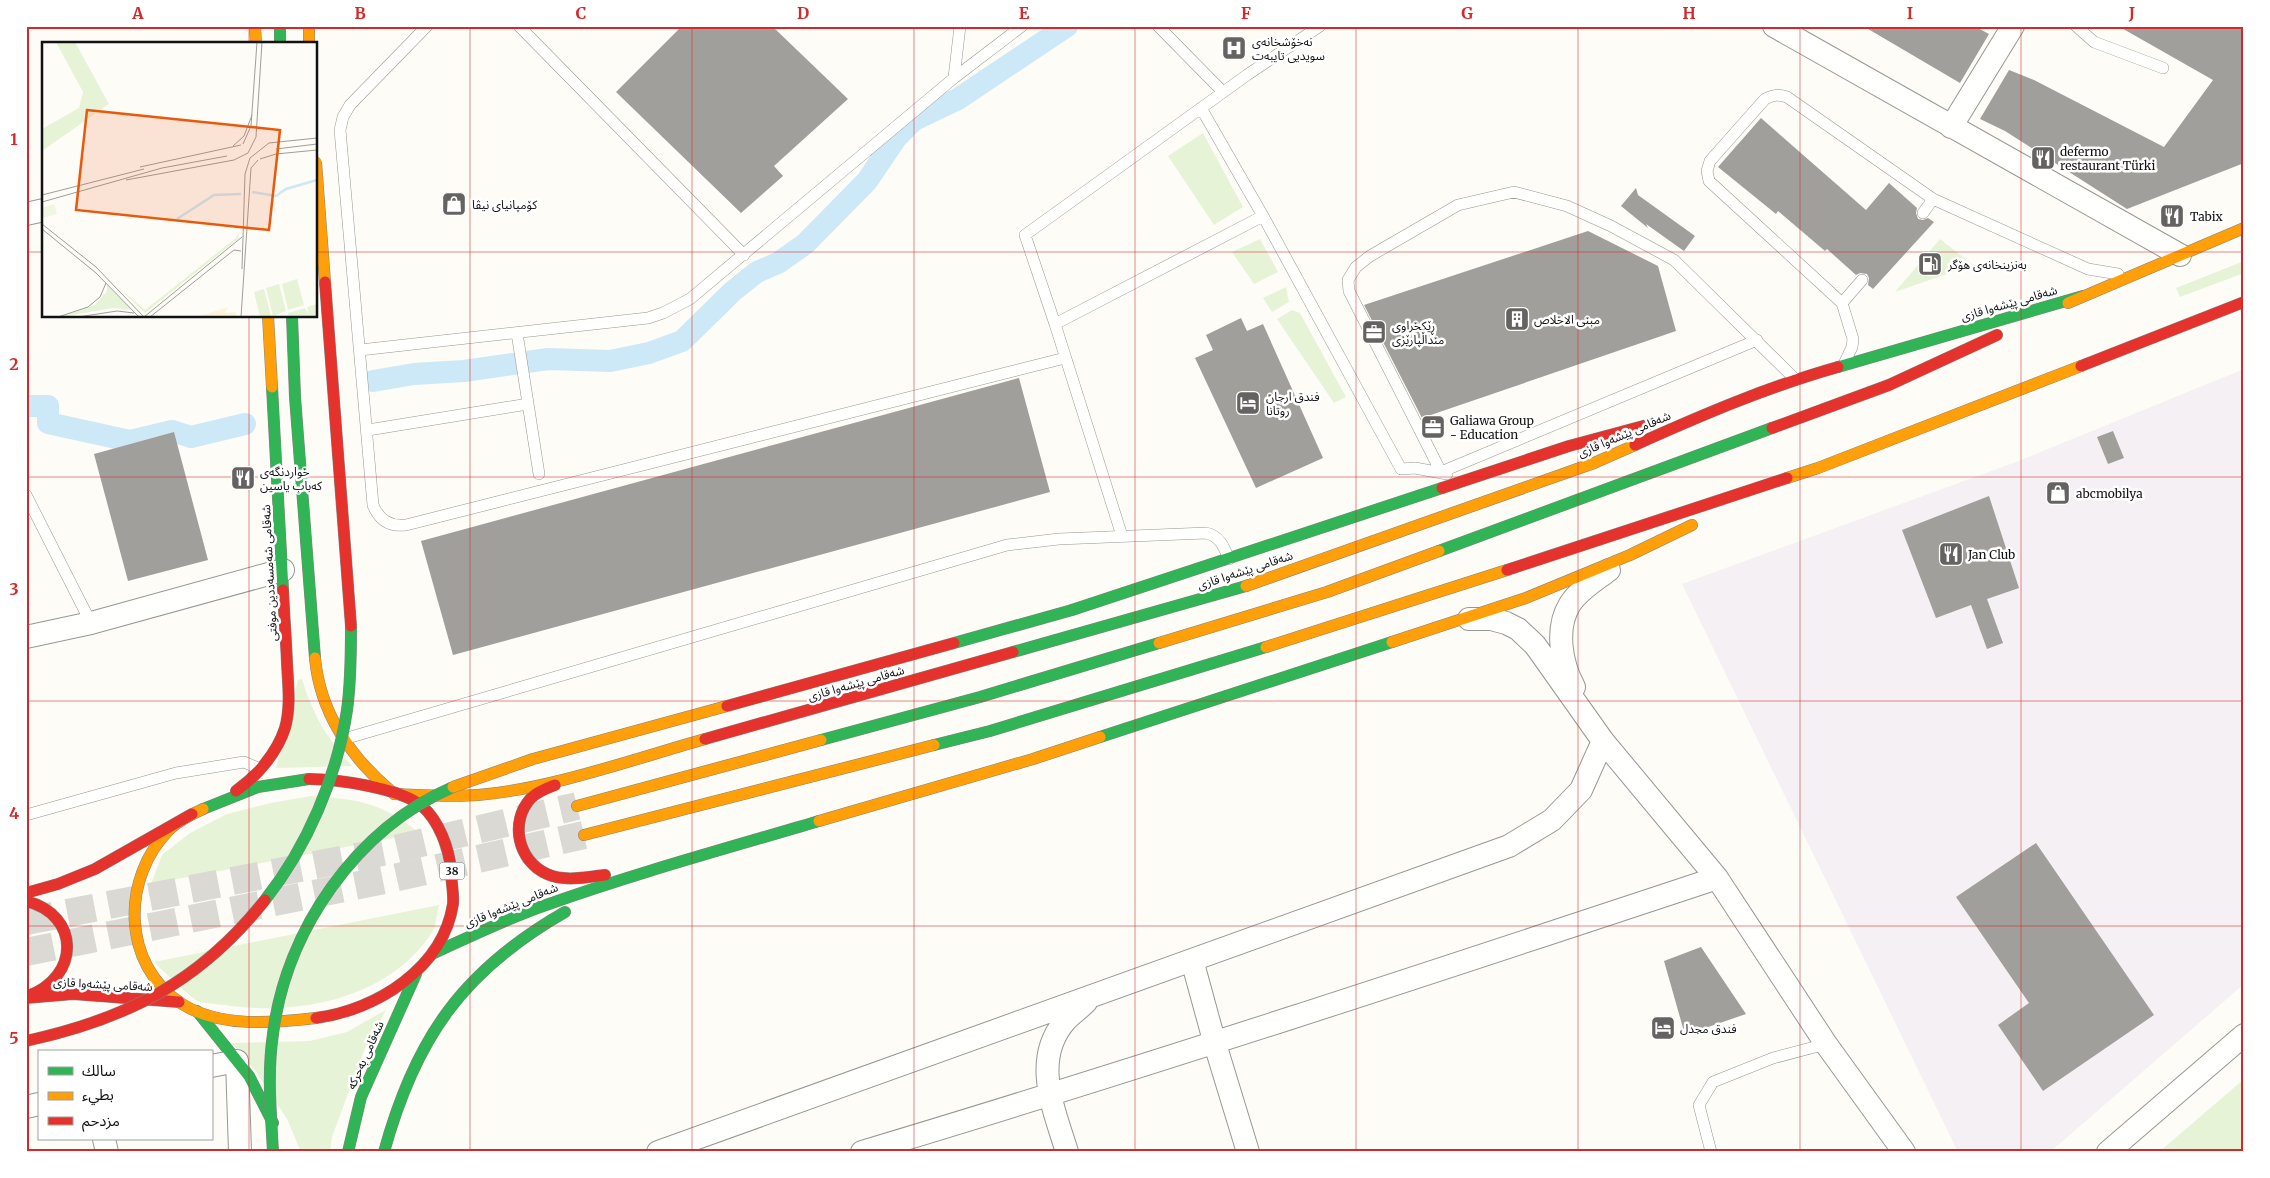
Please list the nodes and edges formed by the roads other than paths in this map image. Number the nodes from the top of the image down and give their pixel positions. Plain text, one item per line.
1 (255, 26) edge
2 (280, 26) edge
3 (308, 26) edge
4 (428, 26) edge
5 (518, 26) edge
6 (960, 26) edge
7 (1022, 26) edge
8 (1158, 26) edge
9 (1320, 26) edge
10 (1774, 26) edge
11 (2013, 26) edge
12 (2076, 26) edge
13 (256, 42) edge
14 (280, 42) edge
15 (310, 42) edge
16 (2163, 68) dead end
17 (954, 78) junction
18 (1222, 92) junction
19 (1201, 108) junction
20 (1951, 127) junction
21 (318, 188) edge
22 (1933, 199) junction
23 (42, 210) edge
24 (1923, 213) dead end
25 (26, 214) edge
26 (1263, 216) junction
27 (2244, 228) edge
28 (744, 255) junction
29 (2180, 255) junction
30 (2142, 271) junction
31 (1862, 280) dead end
32 (2083, 296) junction
33 (2244, 302) edge
34 (1842, 304) junction
35 (268, 318) edge
36 (292, 318) edge
37 (1055, 324) junction
38 (517, 333) junction
39 (1757, 340) junction
40 (360, 350) junction
41 (1065, 358) junction
42 (1842, 366) junction
43 (1795, 379) junction
44 (1730, 403) junction
45 (528, 404) junction
46 (368, 430) junction
47 (1818, 468) junction
48 (1442, 472) junction
49 (539, 474) dead end
50 (1468, 479) junction
51 (26, 495) edge
52 (1720, 512) dead end
53 (1703, 520) dead end
54 (1122, 536) junction
55 (1630, 555) junction
56 (1229, 559) junction
57 (283, 570) junction
58 (1458, 620) junction
59 (91, 623) junction
60 (26, 637) edge
61 (344, 739) junction
62 (1603, 740) junction
63 (260, 769) junction
64 (574, 776) junction
65 (394, 794) junction
66 (221, 801) junction
67 (577, 806) tunnel mouth
68 (192, 814) junction
69 (26, 815) edge
70 (584, 835) tunnel mouth
71 (721, 850) junction
72 (666, 866) junction
73 (1717, 878) junction
74 (26, 894) edge
75 (26, 901) edge
76 (434, 953) junction
77 (1192, 960) junction
78 (417, 973) junction
79 (1095, 995) junction
80 (26, 997) edge
81 (179, 1002) junction
82 (197, 1011) junction
83 (2244, 1035) edge
84 (26, 1041) edge
85 (1214, 1044) junction
86 (1826, 1044) junction
87 (237, 1061) junction
88 (212, 1066) edge
89 (1050, 1096) junction
90 (240, 1152) edge
91 (273, 1152) edge
92 (284, 1152) edge
93 (348, 1152) edge
94 (384, 1152) edge
95 (658, 1152) edge
96 (862, 1152) edge
97 (1067, 1152) edge
98 (1248, 1152) edge
99 (1711, 1152) edge
100 (1904, 1152) edge
101 (2108, 1152) edge

1 - 13 main road
2 - 14 main road
3 - 15 main road
4 - 40 lane
5 - 28 lane
6 - 17 lane
7 - 17 lane
8 - 18 lane
9 - 18 lane
10 - 20 street
11 - 20 street
12 - 16 lane
17 - 28 lane
18 - 19 lane
19 - 26 lane
19 - 37 lane
20 - 29 street
21 - 84 main road, bridge
22 - 24 lane
22 - 30 lane
22 - 34 lane
23 - 25 street
26 - 37 lane
26 - 48 lane
27 - 29 main road, شەقامی پێشەوا قازی
28 - 38 lane
29 - 30 main road, شەقامی پێشەوا قازی
30 - 32 main road, شەقامی پێشەوا قازی
31 - 34 lane
32 - 42 main road, شەقامی پێشەوا قازی
32 - 67 main road, شەقامی پێشەوا قازی
33 - 47 main road
34 - 42 lane
35 - 57 main road, شەقامی شەمسەددین موفتی
36 - 61 main road
37 - 41 lane
38 - 40 lane
38 - 45 lane
39 - 43 lane
39 - 48 lane
39 - 48 lane
40 - 46 lane
41 - 46 lane
41 - 54 lane
42 - 43 main road, شەقامی پێشەوا قازی
43 - 44 main road, شەقامی پێشەوا قازی
44 - 50 main road
44 - 64 main road, شەقامی پێشەوا قازی
45 - 46 lane
45 - 49 lane
47 - 52 main road
47 - 70 main road
48 - 50 lane
50 - 56 main road
51 - 59 lane
53 - 55 main road, شەقامی پێشەوا قازی
54 - 56 lane
54 - 61 lane
55 - 58 main road, شەقامی پێشەوا قازی
55 - 62 street
56 - 91 main road, bridge
57 - 59 street
57 - 63 main road, شەقامی شەمسەددین موفتی
58 - 62 street
58 - 71 main road, شەقامی پێشەوا قازی
59 - 60 street
61 - 65 main road
62 - 73 street
62 - 77 street
63 - 66 main road, شەقامی شەمسەددین موفتی
63 - 69 lane
64 - 65 main road, شەقامی پێشەوا قازی
64 - 72 main road
65 - 66 main road, شەقامی پێشەوا قازی / 38
65 - 76 main road, شەقامی پێشەوا قازی / 38
66 - 68 main road, شەقامی پێشەوا قازی / 38
68 - 74 main road, شەقامی پێشەوا قازی
68 - 81 main road, شەقامی پێشەوا قازی / 38
71 - 72 main road, شەقامی پێشەوا قازی
71 - 94 main road
72 - 76 main road, شەقامی پێشەوا قازی
73 - 85 street
73 - 86 street
75 - 80 main road
76 - 78 main road, شەقامی پێشەوا قازی / 38
77 - 79 street
77 - 85 street
78 - 82 main road, شەقامی پێشەوا قازی / 38
78 - 93 main road, شەقامی بەحرکە / 38
79 - 89 street
79 - 95 street
80 - 81 main road, شەقامی پێشەوا قازی
81 - 82 main road, شەقامی پێشەوا قازی / 38
82 - 87 main road, 38
83 - 101 street
85 - 89 street
85 - 98 street
86 - 99 lane
86 - 100 street
87 - 88 street
87 - 90 street
87 - 92 main road, 38
89 - 96 street
89 - 97 street

